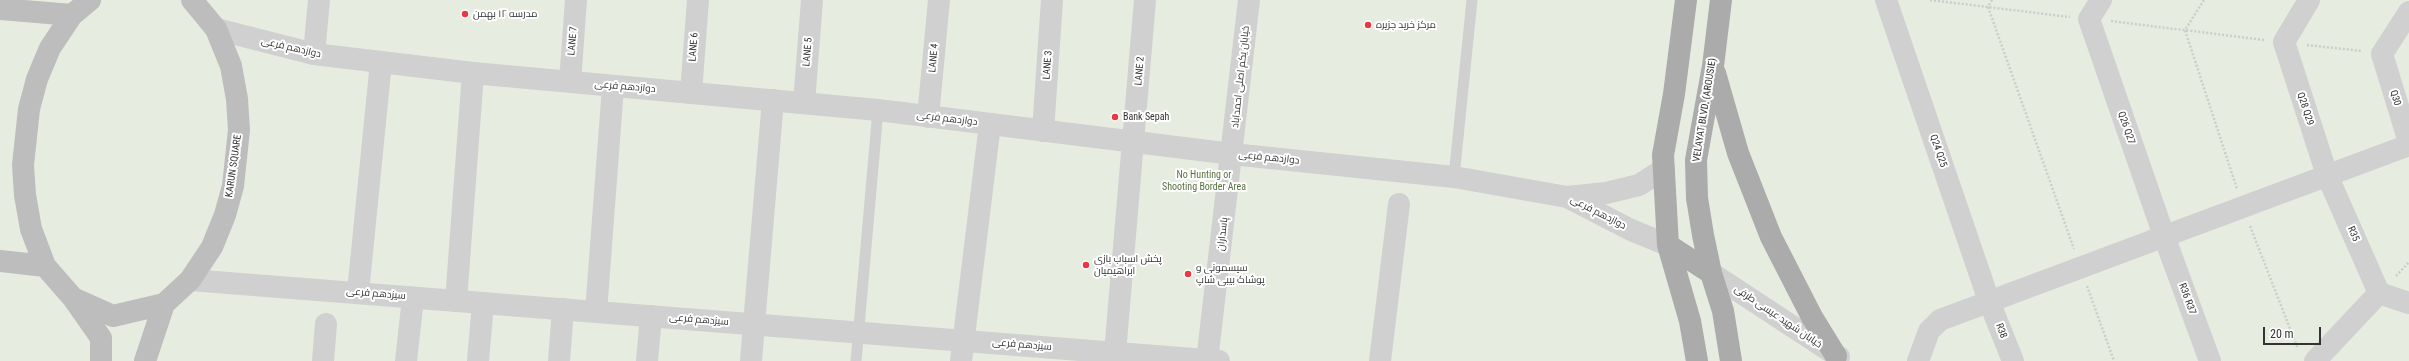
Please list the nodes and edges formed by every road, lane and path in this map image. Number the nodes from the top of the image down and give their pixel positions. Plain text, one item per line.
1 (90, 0) edge
2 (192, 0) edge
3 (319, 0) edge
4 (576, 0) edge
5 (698, 0) edge
6 (812, 0) edge
7 (939, 0) edge
8 (1052, 0) edge
9 (1145, 0) edge
10 (1249, 0) edge
11 (1472, 0) edge
12 (1686, 0) edge
13 (1721, 0) edge
14 (1886, 0) edge
15 (1930, 0) edge
16 (1992, 0) edge
17 (2101, 0) edge
18 (2204, 0) edge
19 (2309, 0) edge
20 (1988, 7) junction
21 (0, 9) edge
22 (2409, 12) edge
23 (72, 15) junction
24 (2089, 19) junction
25 (216, 29) junction
26 (2185, 30) junction
27 (2284, 42) junction
28 (314, 54) junction
29 (2382, 54) junction
30 (381, 62) junction
31 (1713, 66) junction
32 (473, 73) junction
33 (570, 82) junction
34 (613, 87) junction
35 (691, 93) junction
36 (773, 100) junction
37 (804, 103) junction
38 (878, 110) junction
39 (928, 117) junction
40 (990, 124) junction
41 (1043, 131) junction
42 (1134, 142) junction
43 (2409, 143) edge
44 (1232, 154) junction
45 (1664, 169) junction
46 (2327, 175) junction
47 (1454, 177) junction
48 (1567, 197) junction
49 (1399, 204) dead end
50 (2242, 207) junction
51 (2164, 236) junction
52 (1668, 245) junction
53 (0, 261) edge
54 (45, 266) junction
55 (2080, 267) junction
56 (1711, 273) junction
57 (190, 280) junction
58 (358, 292) junction
59 (2379, 293) junction
60 (73, 298) junction
61 (413, 298) junction
62 (456, 301) junction
63 (1989, 301) junction
64 (483, 303) junction
65 (2409, 303) edge
66 (164, 304) junction
67 (563, 309) junction
68 (596, 312) junction
69 (651, 316) junction
70 (326, 324) dead end
71 (754, 324) junction
72 (859, 333) junction
73 (962, 351) edge
74 (1115, 353) junction
75 (2308, 357) edge
76 (1841, 358) edge
77 (101, 361) edge
78 (145, 361) edge
79 (323, 361) edge
80 (406, 361) edge
81 (478, 361) edge
82 (559, 361) edge
83 (647, 361) edge
84 (751, 361) edge
85 (856, 361) edge
86 (1211, 361) edge
87 (1380, 361) edge
88 (1697, 361) edge
89 (1731, 361) edge
90 (1918, 361) edge
91 (2013, 361) edge
92 (2114, 361) edge
93 (2210, 361) edge

1 - 23 main road, KARUN SQUARE
2 - 25 main road, KARUN SQUARE
3 - 28 street
4 - 33 street, LANE 7
5 - 35 street, LANE 6
6 - 37 street, LANE 5
7 - 39 street, LANE 4
8 - 41 street, LANE 3
9 - 42 street, LANE 2
10 - 44 street, خیابان یکم اصلی احمداباد
11 - 47 lane
12 - 45 main road
13 - 31 main road, VELAYAT BLVD. (AROUSIE)
14 - 63 street, Q24 Q25
15 - 20 path
16 - 20 path
17 - 24 street
18 - 26 path
19 - 27 street
20 - 24 path
20 - 55 path
21 - 23 main road
22 - 29 street
23 - 54 main road, KARUN SQUARE
24 - 26 path
24 - 51 street, Q26 Q27
25 - 28 street, دوازدهم فرعی
25 - 57 main road, KARUN SQUARE
26 - 27 path
26 - 50 path
27 - 29 path
27 - 46 street, Q28 Q29
28 - 30 street, دوازدهم فرعی
29 - 43 street, Q30
30 - 32 street, دوازدهم فرعی
30 - 58 street
31 - 56 main road, VELAYAT BLVD. (AROUSIE)
31 - 76 main road
32 - 33 street, دوازدهم فرعی
32 - 62 street
33 - 34 street, دوازدهم فرعی
34 - 35 street, دوازدهم فرعی
34 - 68 street
35 - 36 street, دوازدهم فرعی
36 - 37 street, دوازدهم فرعی
36 - 71 street
37 - 38 street, دوازدهم فرعی
38 - 39 street, دوازدهم فرعی
38 - 72 lane
39 - 40 street, دوازدهم فرعی
40 - 41 street, دوازدهم فرعی
40 - 73 street
41 - 42 street, دوازدهم فرعی
42 - 44 street, دوازدهم فرعی
42 - 74 street, LANE 2
43 - 46 street
44 - 47 street, دوازدهم فرعی
44 - 86 street, پاسداران
45 - 48 street
45 - 52 main road
46 - 50 street
46 - 59 street, R35
47 - 48 street, دوازدهم فرعی
48 - 52 street, دوازدهم فرعی
49 - 87 street
50 - 51 street
50 - 75 path
51 - 55 street
51 - 93 street, R36 R37
52 - 56 main road
52 - 88 main road
53 - 54 main road
54 - 60 main road, KARUN SQUARE
55 - 63 street
55 - 92 path
56 - 76 street, خیابان شهید عیسی طرفی
56 - 89 main road, VELAYAT BLVD. (AROUSIE)
57 - 58 street, سیزدهم فرعی
57 - 66 main road, KARUN SQUARE
58 - 61 street, سیزدهم فرعی
59 - 65 street
59 - 75 street
60 - 66 main road, KARUN SQUARE
60 - 77 main road
61 - 62 street, سیزدهم فرعی
61 - 80 street
62 - 64 street, سیزدهم فرعی
63 - 90 street
63 - 91 street, R38
64 - 67 street, سیزدهم فرعی
64 - 81 street
66 - 78 main road
67 - 68 street, سیزدهم فرعی
67 - 82 street
68 - 69 street, سیزدهم فرعی
69 - 71 street, سیزدهم فرعی
69 - 83 street
70 - 79 street
71 - 72 street, سیزدهم فرعی
71 - 84 street
72 - 73 street, سیزدهم فرعی
72 - 85 lane
73 - 74 street, سیزدهم فرعی
74 - 86 street, سیزدهم فرعی

